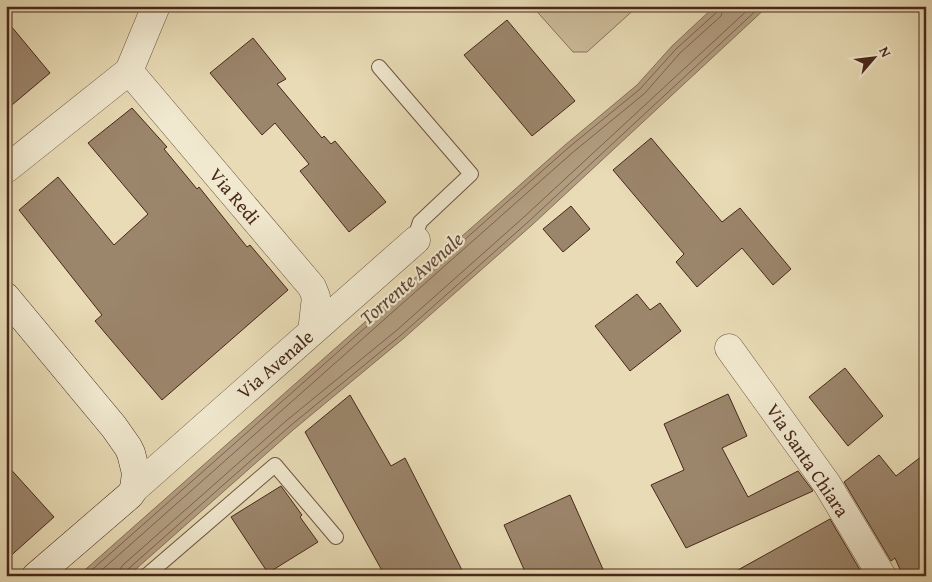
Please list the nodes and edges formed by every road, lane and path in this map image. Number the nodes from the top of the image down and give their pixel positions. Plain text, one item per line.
1 (150, 10) edge
2 (379, 66) dead end
3 (129, 71) junction
4 (6, 169) edge
5 (416, 240) joint
6 (6, 297) edge
7 (312, 332) junction
8 (729, 348) dead end
9 (132, 492) junction
10 (336, 536) dead end
11 (36, 576) edge
12 (146, 576) edge
13 (882, 576) edge

1 - 3 street
2 - 5 lane
3 - 4 street
3 - 7 street, Via Redi
5 - 7 street, Via Avenale
6 - 9 street
7 - 9 street, Via Avenale
8 - 13 street, Via Santa Chiara
9 - 11 street, Via Avenale
10 - 12 lane

